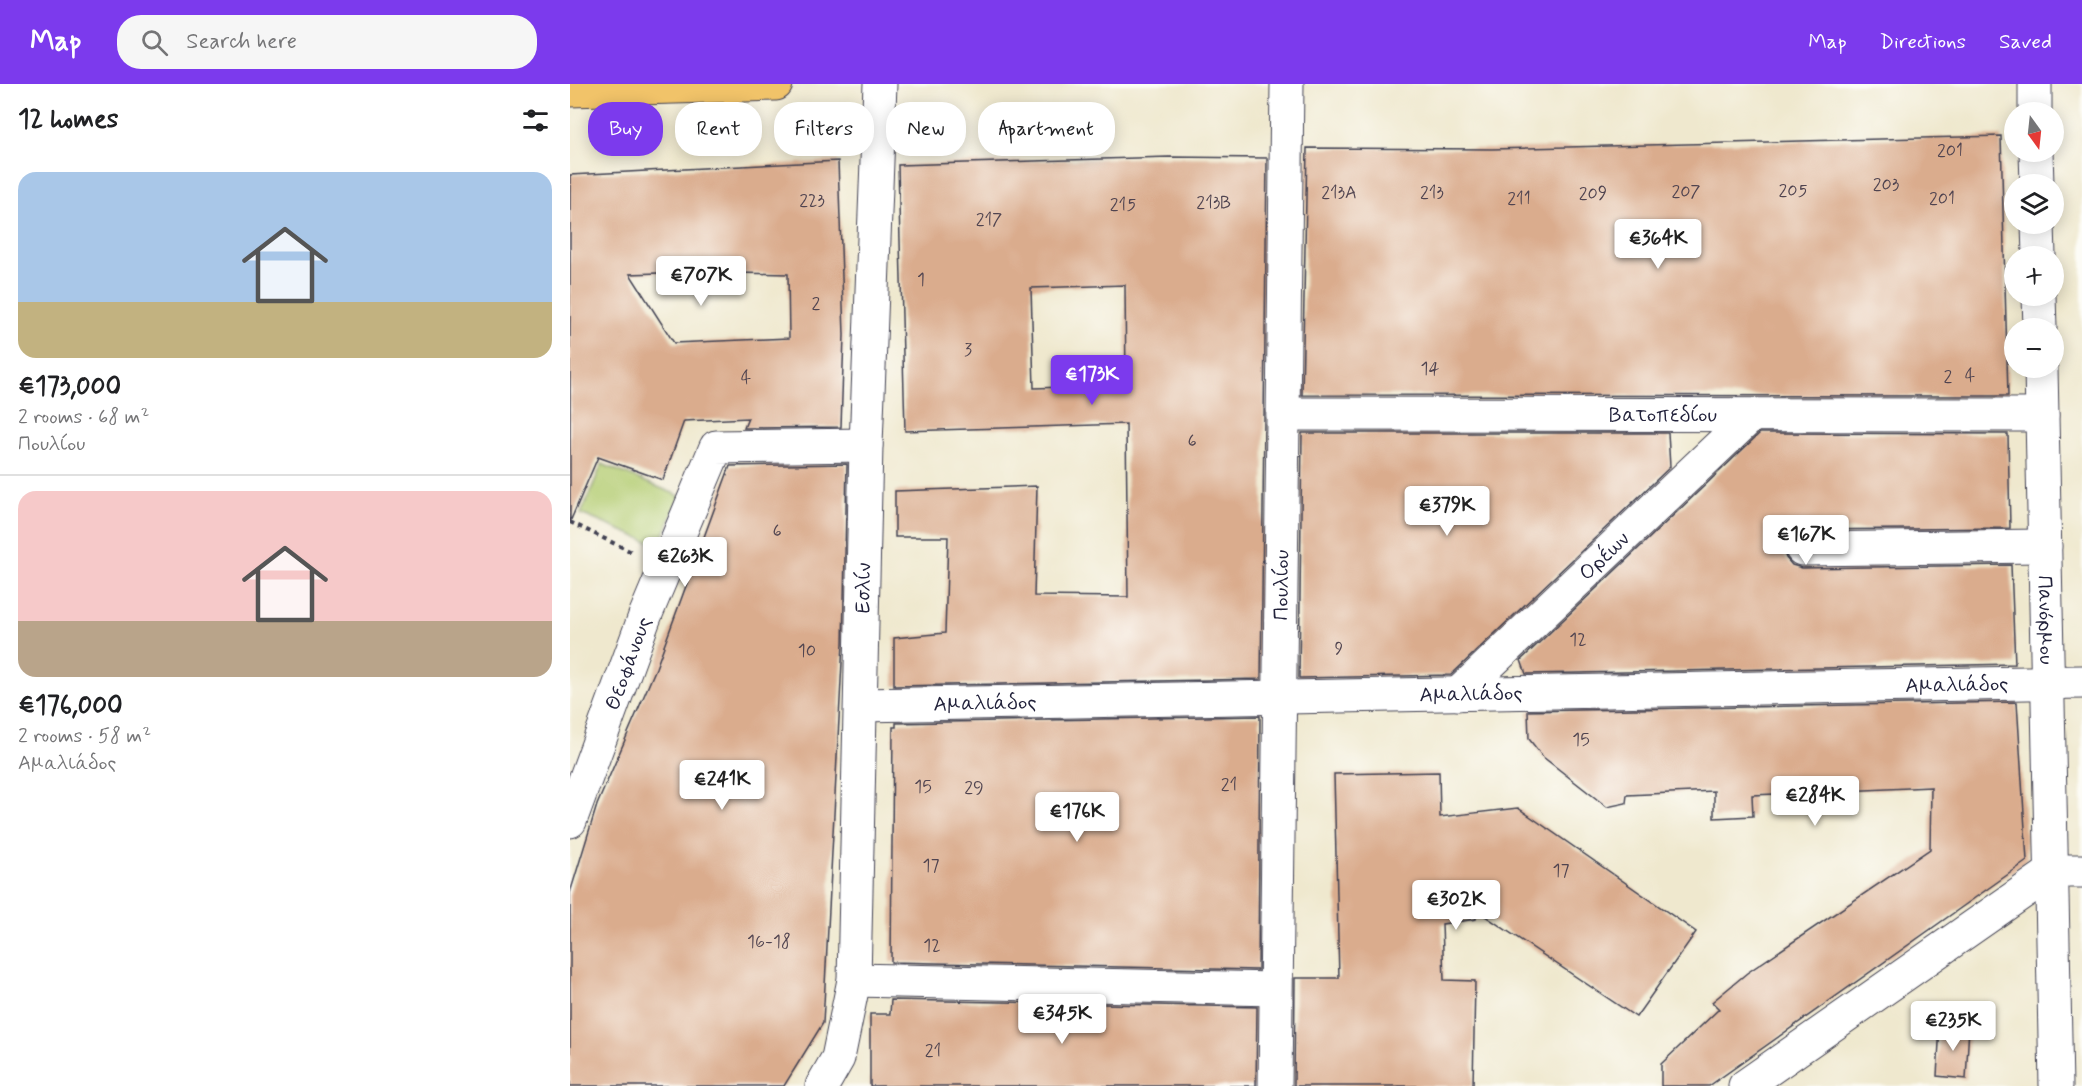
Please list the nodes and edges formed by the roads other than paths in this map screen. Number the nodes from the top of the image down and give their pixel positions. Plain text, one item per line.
1 (776, 84) edge
2 (879, 84) edge
3 (1287, 84) edge
4 (2035, 84) edge
5 (570, 90) edge
6 (2035, 102) edge
7 (2041, 378) edge
8 (1282, 414) junction
9 (2042, 416) junction
10 (1751, 417) junction
11 (866, 445) junction
12 (2045, 546) junction
13 (1802, 549) dead end
14 (2082, 682) edge
15 (2049, 683) junction
16 (1458, 694) junction
17 (1280, 698) junction
18 (861, 705) junction
19 (570, 821) edge
20 (2068, 871) edge
21 (854, 980) junction
22 (1275, 989) junction
23 (822, 1086) edge
24 (1275, 1086) edge
25 (1745, 1086) edge
26 (2056, 1086) edge

1 - 5 main road
2 - 11 street, Εσλίν
3 - 8 street, Πουλίου
4 - 6 street
7 - 9 street, Πανόρμου
8 - 10 street, Βατοπεδίου
8 - 17 street, Πουλίου
9 - 10 street, Βατοπεδίου
9 - 12 street, Πανόρμου
10 - 16 street, Ορέων
11 - 18 street, Εσλίν
11 - 19 street, Θεοφάνους
12 - 13 street
12 - 15 street, Πανόρμου
14 - 15 street, Αμαλιάδος
15 - 16 street, Αμαλιάδος
15 - 20 street, Πανόρμου
16 - 17 street, Αμαλιάδος
17 - 18 street, Αμαλιάδος
17 - 22 street, Πουλίου
18 - 21 street, Εσλίν
20 - 25 street
20 - 26 street, Πανόρμου
21 - 22 street
21 - 23 street, Εσλίν
22 - 24 street, Πουλίου

